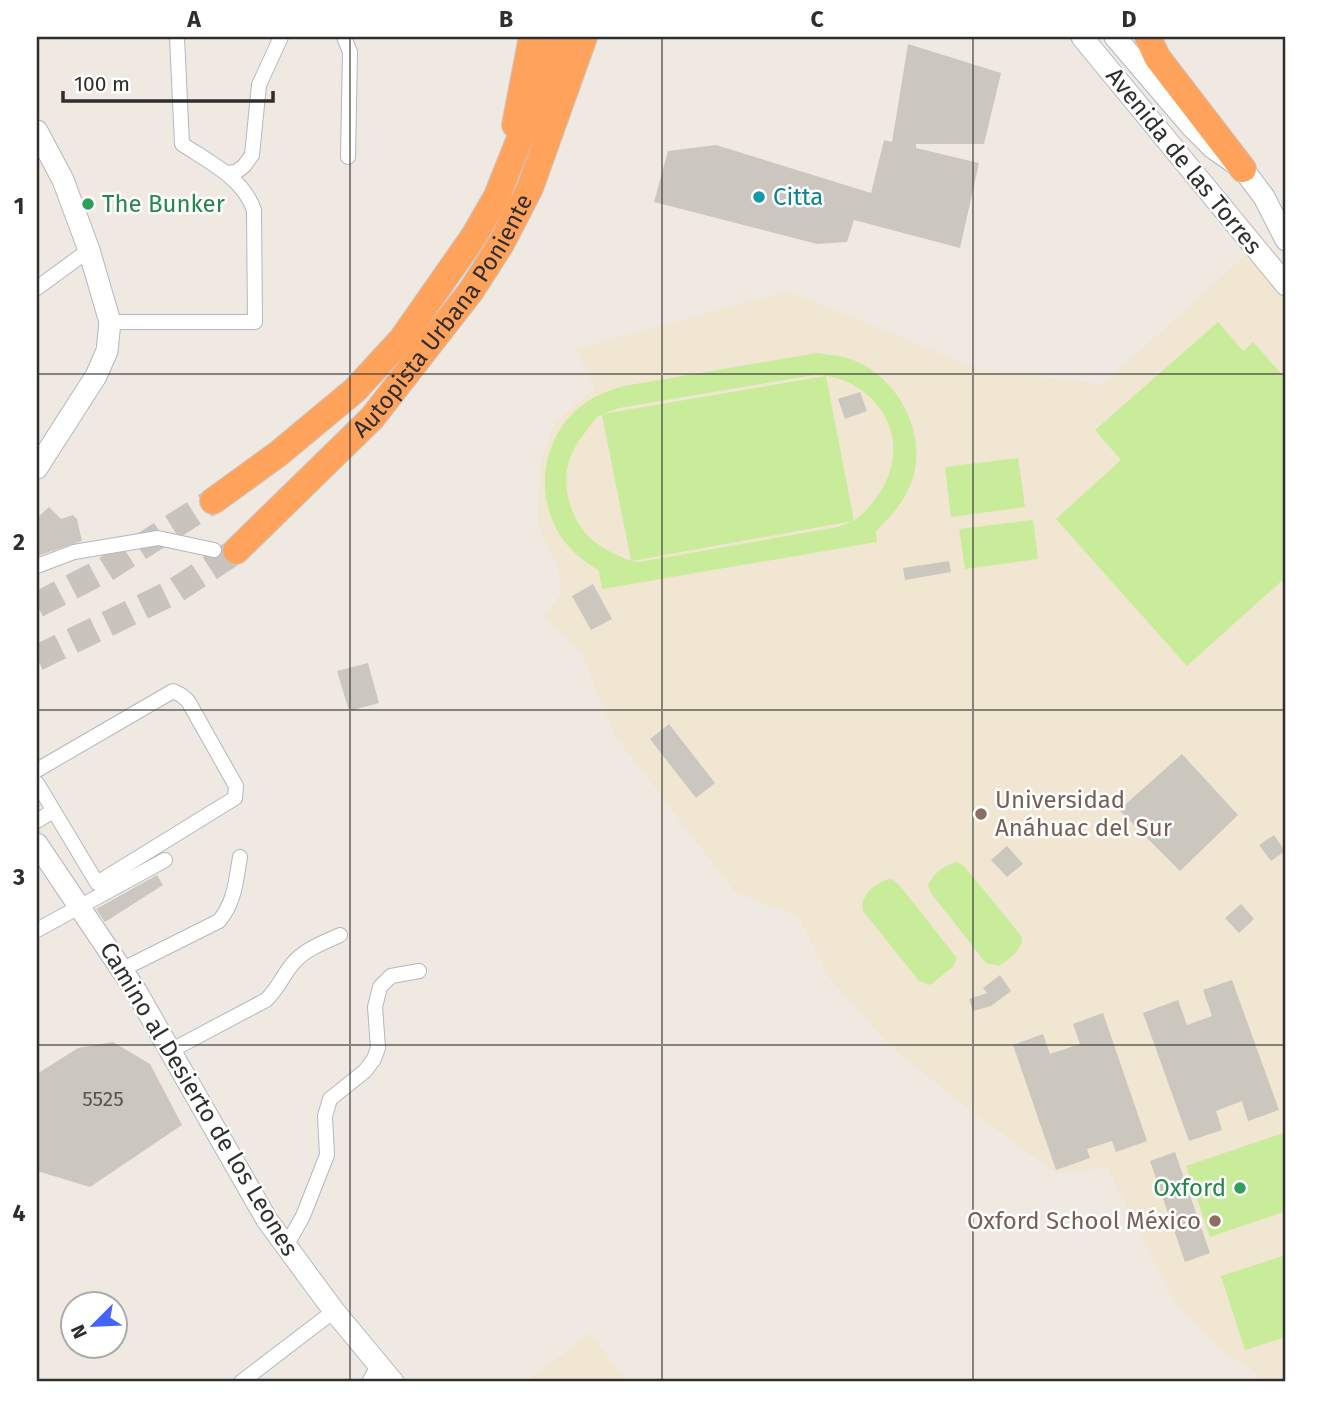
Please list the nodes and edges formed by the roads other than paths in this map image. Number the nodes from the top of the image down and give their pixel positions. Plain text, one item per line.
1 (177, 37) edge
2 (281, 37) edge
3 (344, 37) edge
4 (532, 37) edge
5 (560, 37) edge
6 (584, 37) edge
7 (1082, 37) edge
8 (1115, 37) edge
9 (1149, 37) edge
10 (37, 131) edge
11 (517, 150) junction
12 (348, 156) dead end
13 (1243, 169) junction
14 (227, 173) junction
15 (1282, 232) edge
16 (1254, 246) junction
17 (89, 250) junction
18 (1286, 285) edge
19 (37, 288) edge
20 (110, 322) junction
21 (37, 468) edge
22 (213, 501) tunnel mouth
23 (225, 550) joint
24 (37, 566) edge
25 (37, 770) edge
26 (37, 783) edge
27 (53, 811) junction
28 (37, 821) edge
29 (37, 844) edge
30 (240, 857) dead end
31 (165, 860) dead end
32 (79, 906) junction
33 (37, 930) edge
34 (340, 935) dead end
35 (123, 969) junction
36 (419, 971) dead end
37 (170, 1051) junction
38 (286, 1246) junction
39 (334, 1311) junction
40 (373, 1374) edge
41 (241, 1382) edge
42 (393, 1382) edge

1 - 14 street
2 - 14 street
3 - 12 street
4 - 11 highway
5 - 11 highway, Autopista Urbana Poniente
6 - 23 highway, Autopista Urbana Poniente
7 - 16 street, Avenida de las Torres
8 - 13 street, Avenida de las Torres
9 - 13 highway
10 - 17 street
11 - 22 highway, Autopista Urbana Poniente
13 - 15 street, Avenida de las Torres
14 - 20 street
15 - 16 street
16 - 18 street, Avenida de las Torres
17 - 19 street
17 - 20 street
20 - 21 street
23 - 24 street
25 - 27 street
26 - 27 street
27 - 28 street
29 - 32 street, Camino al Desierto de los Leones
30 - 35 street
31 - 32 street
32 - 33 street
32 - 35 street, Camino al Desierto de los Leones
34 - 37 street
35 - 37 street, Camino al Desierto de los Leones
36 - 38 street
37 - 38 street, Camino al Desierto de los Leones
38 - 39 street, Camino al Desierto de los Leones
39 - 40 street, Camino al Desierto de los Leones
39 - 41 street
40 - 42 street, Camino al Desierto de los Leones

